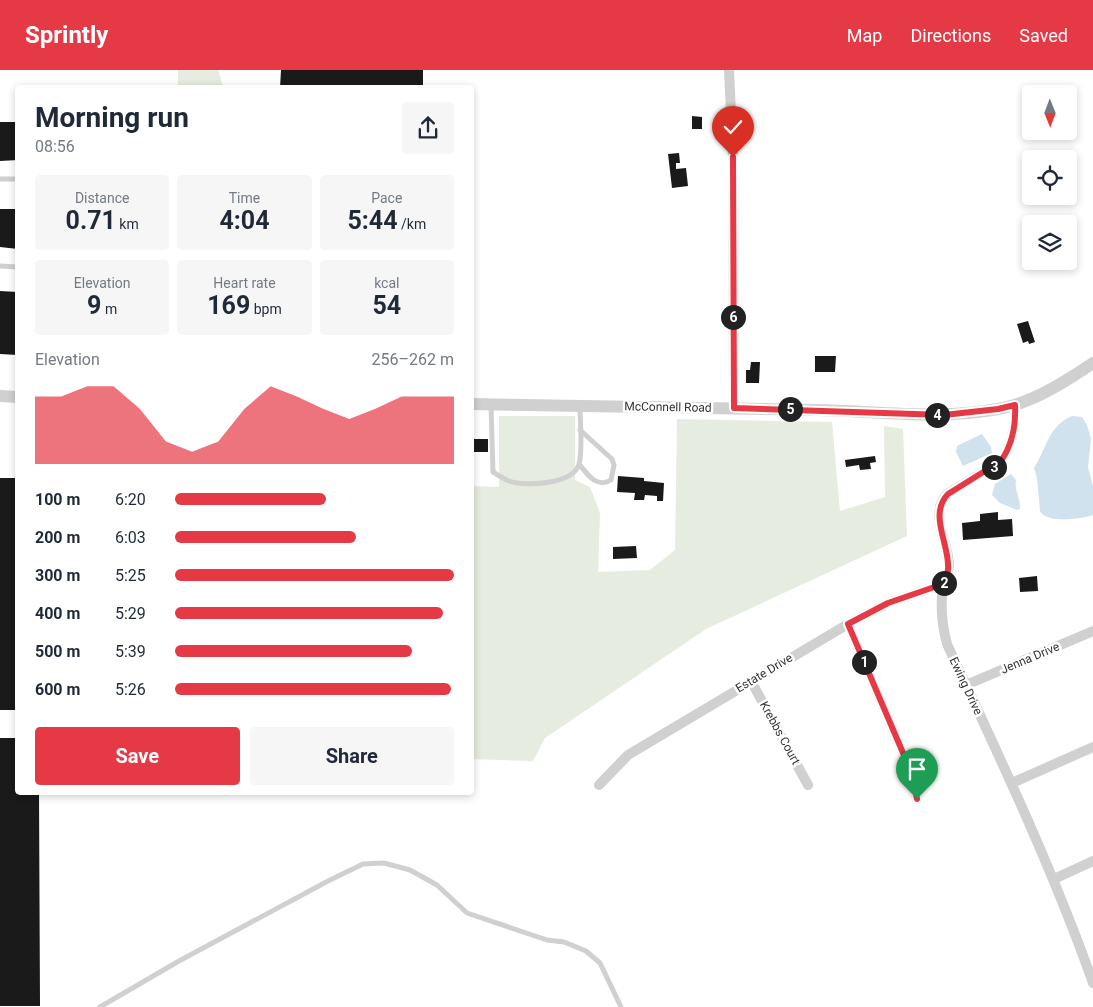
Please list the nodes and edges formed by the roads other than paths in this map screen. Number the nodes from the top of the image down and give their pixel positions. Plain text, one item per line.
1 (729, 70) edge
2 (0, 179) edge
3 (15, 179) edge
4 (0, 266) edge
5 (15, 267) edge
6 (1093, 363) edge
7 (0, 396) edge
8 (15, 397) edge
9 (474, 404) edge
10 (490, 404) junction
11 (580, 405) junction
12 (1015, 405) junction
13 (734, 408) junction
14 (580, 430) junction
15 (579, 464) junction
16 (943, 584) junction
17 (848, 624) junction
18 (1093, 631) edge
19 (751, 681) junction
20 (966, 685) junction
21 (1093, 747) edge
22 (1012, 783) junction
23 (599, 785) dead end
24 (808, 785) dead end
25 (917, 799) dead end
26 (1093, 861) edge
27 (1054, 879) junction
28 (1093, 983) edge
29 (100, 1007) edge
30 (621, 1007) edge

1 - 13 street
2 - 3 lane
4 - 5 lane
6 - 12 street, McConnell Road
7 - 8 street
9 - 10 street, McConnell Road
10 - 11 street, McConnell Road
10 - 15 lane
11 - 13 street, McConnell Road
11 - 14 lane
12 - 13 street, McConnell Road
12 - 16 street, Ewing Drive
14 - 15 lane
14 - 15 lane
16 - 17 street, Estate Drive
16 - 20 street, Ewing Drive
17 - 19 street, Estate Drive
17 - 25 street
18 - 20 street, Jenna Drive
19 - 23 street, Estate Drive
19 - 24 street, Krebbs Court
20 - 22 street, Ewing Drive
21 - 22 street
22 - 27 street, Ewing Drive
26 - 27 street
27 - 28 street, Ewing Drive
29 - 30 lane

